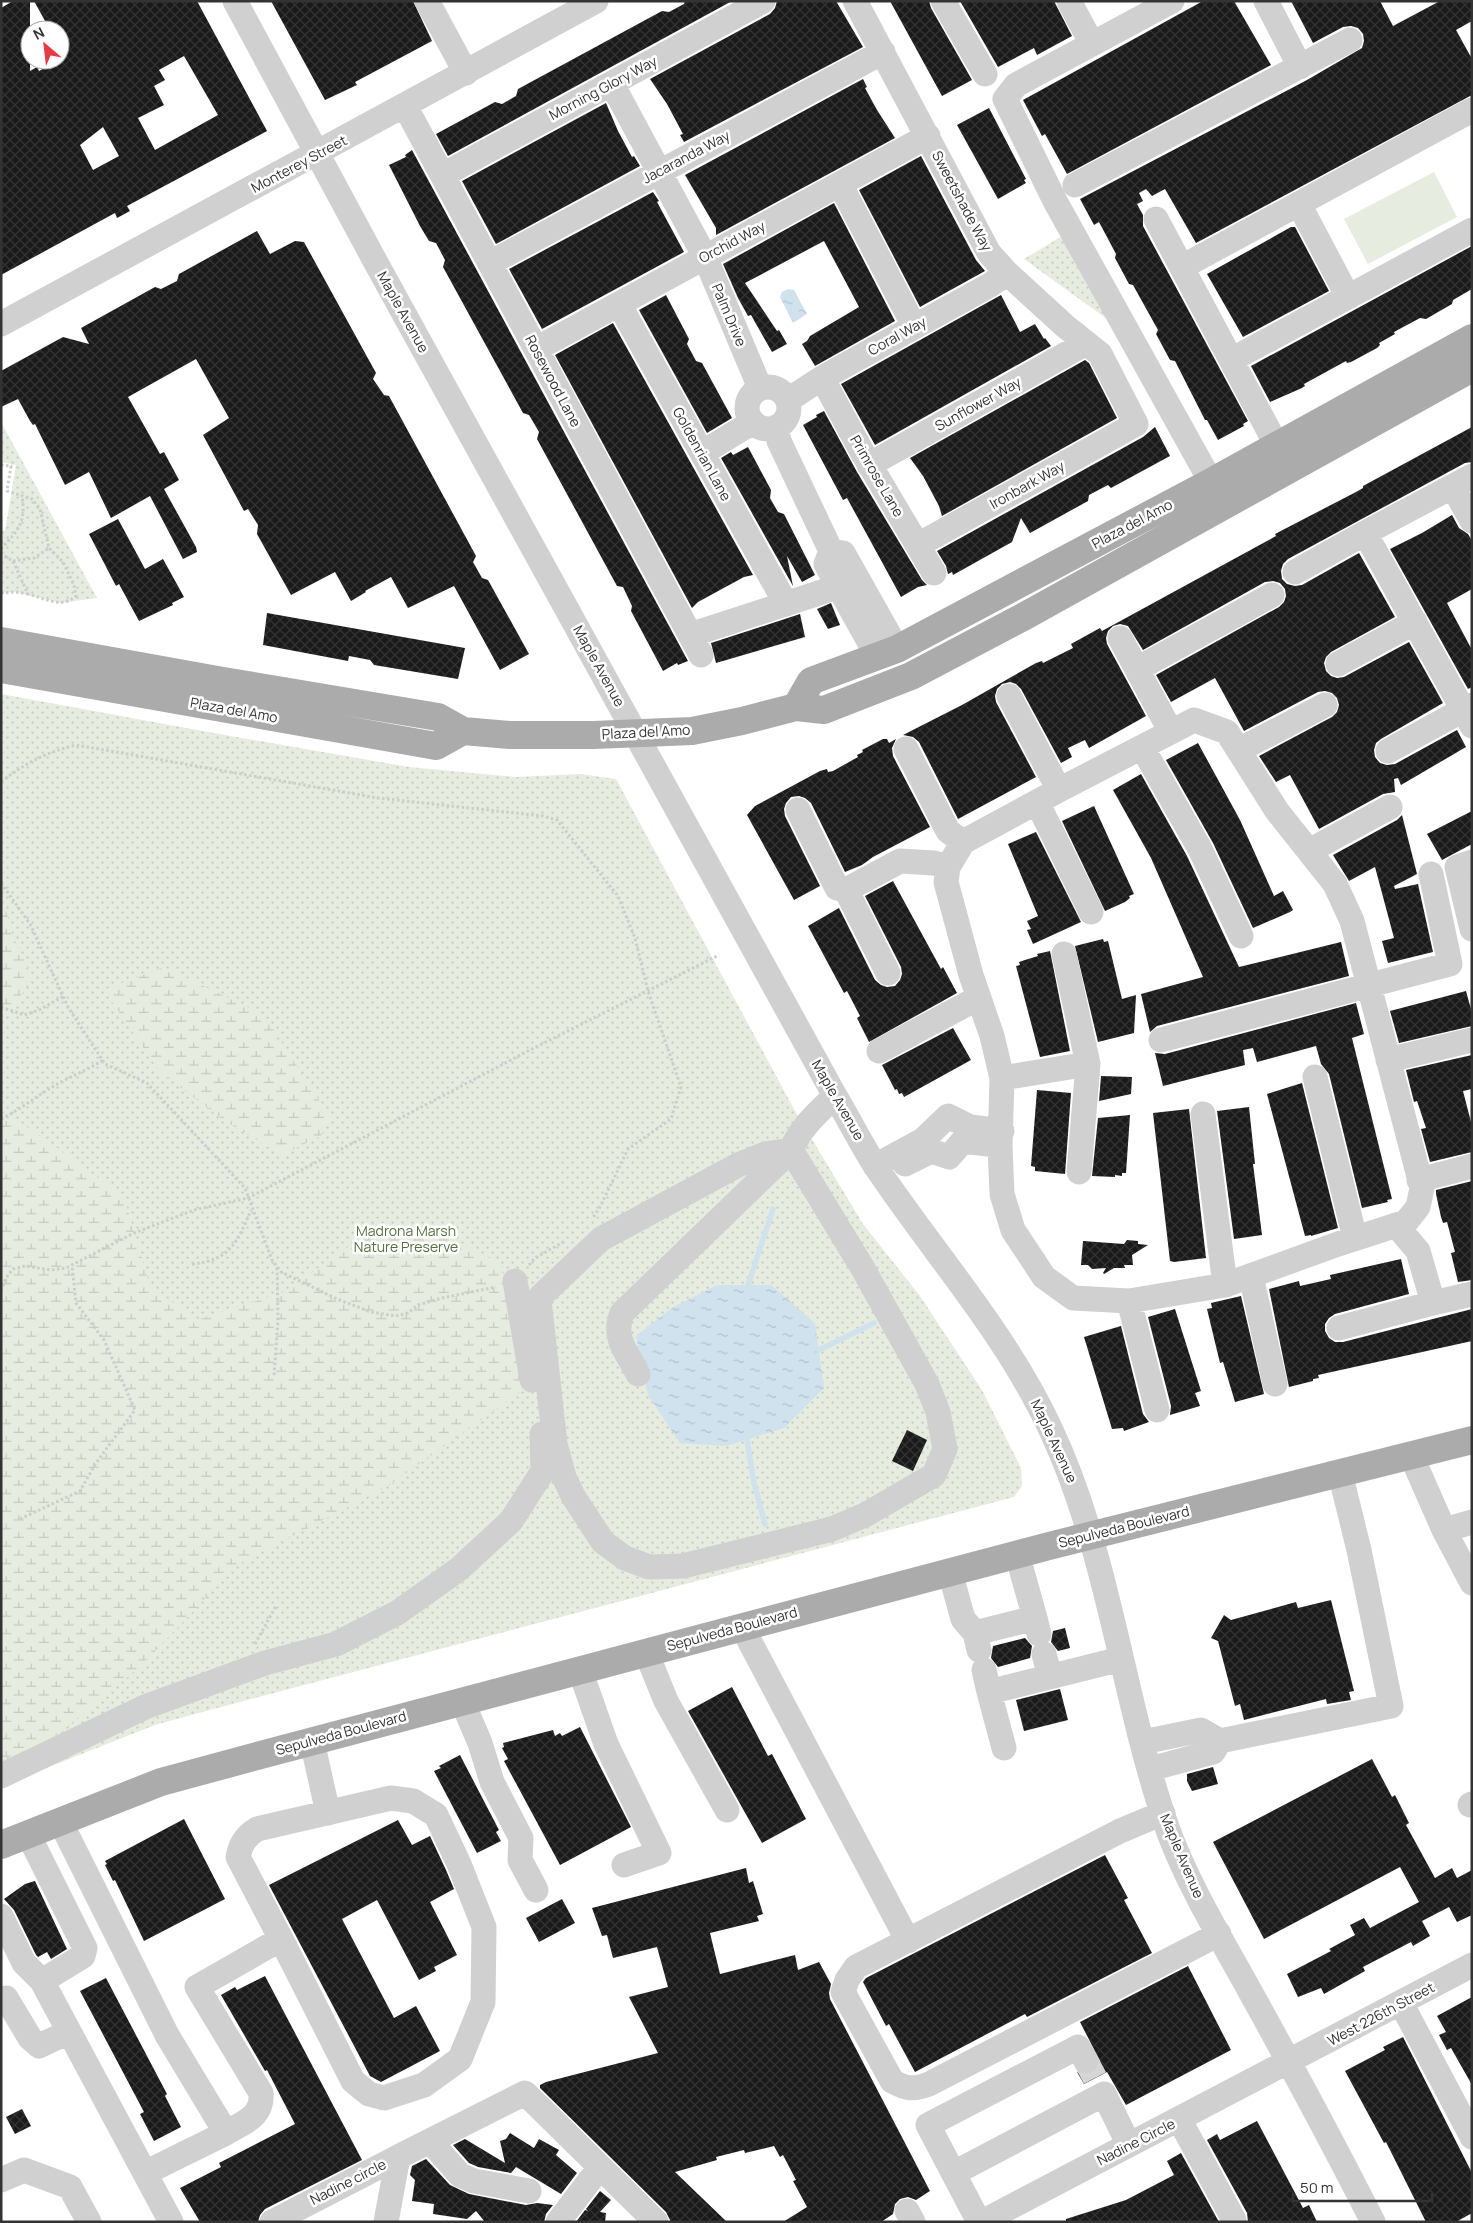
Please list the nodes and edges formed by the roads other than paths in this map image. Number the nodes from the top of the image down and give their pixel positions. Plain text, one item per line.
1 (235, 1) edge
2 (427, 1) edge
3 (596, 1) edge
4 (763, 1) edge
5 (855, 1) edge
6 (943, 1) edge
7 (1069, 1) edge
8 (1172, 1) edge
9 (1266, 1) edge
10 (1350, 40) dead end
11 (1092, 44) junction
12 (883, 52) junction
13 (1300, 67) junction
14 (466, 73) junction
15 (984, 74) dead end
16 (612, 84) junction
17 (405, 106) junction
18 (1472, 110) edge
19 (928, 136) junction
20 (318, 154) junction
21 (659, 172) junction
22 (443, 175) junction
23 (840, 184) junction
24 (1075, 185) dead end
25 (1299, 204) junction
26 (1156, 218) dead end
27 (1472, 230) edge
28 (705, 257) junction
29 (490, 263) junction
30 (1182, 268) junction
31 (1007, 273) junction
32 (1348, 296) junction
33 (619, 304) junction
34 (1, 324) edge
35 (914, 326) junction
36 (1472, 338) edge
37 (1086, 343) junction
38 (536, 349) junction
39 (1232, 360) junction
40 (1472, 368) edge
41 (822, 378) junction
42 (760, 388) junction
43 (788, 400) junction
44 (1136, 424) joint
45 (765, 425) junction
46 (1277, 446) junction
47 (702, 453) junction
48 (869, 465) junction
49 (1462, 481) edge
50 (1211, 482) junction
51 (1224, 507) junction
52 (1472, 521) edge
53 (1365, 533) junction
54 (918, 545) junction
55 (1295, 572) dead end
56 (934, 573) dead end
57 (844, 591) junction
58 (1272, 595) dead end
59 (786, 604) junction
60 (1415, 622) junction
61 (1120, 638) dead end
62 (1, 641) edge
63 (887, 652) junction
64 (1338, 664) dead end
65 (1, 669) edge
66 (1137, 669) junction
67 (902, 680) junction
68 (221, 694) junction
69 (1009, 696) dead end
70 (1325, 705) dead end
71 (796, 706) junction
72 (1469, 714) edge
73 (1171, 732) junction
74 (637, 734) junction
75 (1142, 747) junction
76 (906, 749) dead end
77 (1239, 750) junction
78 (1388, 751) dead end
79 (1059, 790) junction
80 (1037, 802) junction
81 (1390, 808) dead end
82 (798, 810) dead end
83 (964, 842) junction
84 (1309, 851) junction
85 (1472, 862) edge
86 (948, 867) junction
87 (1431, 874) dead end
88 (846, 890) junction
89 (1091, 912) dead end
90 (1472, 929) edge
91 (1240, 936) dead end
92 (1064, 954) dead end
93 (888, 974) dead end
94 (1368, 985) junction
95 (978, 998) junction
96 (1161, 1040) dead end
97 (1472, 1040) edge
98 (879, 1052) dead end
99 (1388, 1060) junction
100 (1088, 1064) junction
101 (1315, 1077) dead end
102 (1002, 1078) junction
103 (835, 1096) junction
104 (1203, 1114) dead end
105 (1001, 1138) junction
106 (790, 1150) junction
107 (1472, 1166) edge
108 (879, 1171) junction
109 (1079, 1172) dead end
110 (1419, 1180) junction
111 (1396, 1225) junction
112 (1355, 1238) junction
113 (1250, 1276) junction
114 (515, 1281) road end
115 (1225, 1285) junction
116 (1472, 1294) edge
117 (1129, 1301) junction
118 (1432, 1303) junction
119 (1339, 1328) dead end
120 (638, 1374) dead end
121 (1275, 1384) dead end
122 (1157, 1410) dead end
123 (1472, 1440) edge
124 (1411, 1455) junction
125 (1340, 1473) junction
126 (1472, 1522) edge
127 (1444, 1530) junction
128 (1090, 1535) junction
129 (1017, 1554) junction
130 (950, 1572) junction
131 (1472, 1582) edge
132 (742, 1627) junction
133 (1042, 1646) junction
134 (646, 1652) junction
135 (1121, 1659) junction
136 (982, 1661) junction
137 (580, 1670) junction
138 (462, 1701) junction
139 (312, 1741) junction
140 (1220, 1741) junction
141 (1143, 1742) junction
142 (1004, 1748) dead end
143 (1150, 1769) junction
144 (1, 1776) edge
145 (727, 1810) dead end
146 (328, 1813) junction
147 (1163, 1813) junction
148 (60, 1821) junction
149 (28, 1834) junction
150 (1, 1845) edge
151 (624, 1865) dead end
152 (536, 1890) dead end
153 (1, 1916) edge
154 (1219, 1934) junction
155 (281, 1939) junction
156 (908, 1941) junction
157 (1472, 1965) edge
158 (42, 1981) junction
159 (6, 1998) dead end
160 (1401, 2003) junction
161 (69, 2032) junction
162 (1289, 2062) junction
163 (1095, 2078) junction
164 (1180, 2119) junction
165 (226, 2133) junction
166 (1472, 2137) edge
167 (430, 2141) junction
168 (1129, 2145) junction
169 (398, 2157) junction
170 (600, 2167) junction
171 (145, 2173) junction
172 (954, 2174) junction
173 (1, 2180) edge
174 (528, 2191) dead end
175 (1020, 2213) edge
176 (1234, 2220) dead end
177 (88, 2222) edge
178 (171, 2222) edge
179 (272, 2222) edge
180 (386, 2222) edge
181 (558, 2222) edge
182 (656, 2222) edge
183 (981, 2222) edge
184 (1374, 2222) edge

1 - 20 street, Maple Avenue
2 - 14 street
3 - 14 street, Monterey Street
4 - 16 street, Morning Glory Way
5 - 12 street, Sweetshade Way
6 - 15 street
7 - 11 street
8 - 11 street
9 - 13 street
10 - 13 street
11 - 50 street
12 - 19 street, Sweetshade Way
12 - 21 street, Jacaranda Way
13 - 24 street
14 - 17 street, Monterey Street
16 - 21 street, Palm Drive
16 - 22 street, Morning Glory Way
17 - 20 street, Monterey Street
17 - 22 street, Rosewood Lane
18 - 25 street
19 - 23 street, Orchid Way
19 - 31 street, Sweetshade Way
20 - 34 street, Monterey Street
20 - 74 street, Maple Avenue
21 - 28 street, Palm Drive
21 - 29 street, Jacaranda Way
22 - 29 street, Rosewood Lane
23 - 28 street, Orchid Way
23 - 35 street
25 - 30 street
25 - 32 street
26 - 30 street
27 - 32 street
28 - 33 street, Orchid Way
28 - 42 street, Palm Drive
29 - 38 street, Rosewood Lane
30 - 39 street
31 - 35 street, Coral Way
31 - 37 street, Sweetshade Way
32 - 39 street
33 - 38 street, Orchid Way
33 - 47 street, Goldenrian Lane
35 - 41 street, Coral Way
36 - 46 main road, Plaza del Amo
37 - 44 street, Sweetshade Way
37 - 48 street, Sunflower Way
38 - 59 street, Rosewood Lane
39 - 46 street
40 - 51 main road, Plaza del Amo
41 - 43 street, Coral Way
41 - 48 street, Primrose Lane
42 - 43 street
42 - 45 street
43 - 45 street
44 - 54 street, Ironbark Way
45 - 47 street
45 - 57 street
46 - 50 main road, Plaza del Amo
47 - 59 street, Goldenrian Lane
48 - 54 street, Primrose Lane
49 - 52 street
49 - 53 street
50 - 51 main road
50 - 63 main road, Plaza del Amo
51 - 67 main road, Plaza del Amo
53 - 55 street
53 - 60 street
54 - 56 street, Primrose Lane
57 - 59 street
57 - 63 street
58 - 66 street
60 - 64 street
60 - 72 street
61 - 66 street
62 - 68 main road, Plaza del Amo
63 - 67 main road
63 - 71 main road, Plaza del Amo
65 - 68 main road, Plaza del Amo
66 - 73 street
67 - 71 main road, Plaza del Amo
68 - 74 main road, Plaza del Amo
69 - 79 street
70 - 77 street
71 - 74 main road, Plaza del Amo
72 - 78 street
73 - 75 street
73 - 77 street
74 - 103 street, Maple Avenue
75 - 79 street
75 - 91 street
76 - 83 street
77 - 84 street
79 - 80 street
80 - 83 street
80 - 89 street
81 - 84 street
82 - 88 street
83 - 86 street
84 - 94 street
85 - 90 street
86 - 88 street
86 - 95 street
87 - 94 street
88 - 93 street
92 - 100 street
94 - 96 street
94 - 99 street
95 - 98 street
95 - 102 street
97 - 99 street
99 - 110 street
100 - 102 street
100 - 109 street
101 - 112 street
102 - 105 street
103 - 106 street
103 - 108 street, Maple Avenue
104 - 115 street
105 - 108 street
105 - 117 street
106 - 106 street
106 - 120 street
107 - 110 street
108 - 128 street, Maple Avenue
110 - 111 street
111 - 112 street
111 - 118 street
112 - 113 street
113 - 115 street
113 - 121 street
114 - 144 street
115 - 117 street
116 - 118 street
117 - 122 street
118 - 119 street
123 - 124 main road, Sepulveda Boulevard
124 - 125 main road, Sepulveda Boulevard
124 - 127 street
125 - 128 main road, Sepulveda Boulevard
125 - 140 street
126 - 127 street
127 - 131 street
128 - 129 main road, Sepulveda Boulevard
128 - 135 street, Maple Avenue
129 - 130 main road, Sepulveda Boulevard
129 - 133 street
130 - 132 main road, Sepulveda Boulevard
130 - 136 street
132 - 134 main road, Sepulveda Boulevard
132 - 156 street
133 - 135 street
133 - 136 street
133 - 136 street
134 - 137 main road, Sepulveda Boulevard
134 - 145 street
135 - 141 street, Maple Avenue
136 - 142 street
137 - 138 main road, Sepulveda Boulevard
137 - 151 street
138 - 139 main road, Sepulveda Boulevard
138 - 152 street
139 - 146 street
139 - 148 main road, Sepulveda Boulevard
140 - 141 street
140 - 143 street
141 - 143 street, Maple Avenue
143 - 147 street, Maple Avenue
146 - 155 street
146 - 155 street
147 - 154 street, Maple Avenue
147 - 156 street
148 - 149 main road, Sepulveda Boulevard
148 - 165 street
149 - 150 main road, Sepulveda Boulevard
149 - 158 street
153 - 158 street
154 - 156 street
154 - 162 street, Maple Avenue
155 - 165 street
157 - 160 street, West 226th Street
158 - 161 street
159 - 161 street
160 - 162 street, West 226th Street
160 - 166 street
161 - 171 street
162 - 164 street, Nadine Circle
162 - 184 street, Maple Avenue
163 - 168 street
163 - 172 street
163 - 172 street
164 - 168 street, Nadine Circle
164 - 176 street
165 - 171 street
167 - 169 street, Nadine circle
167 - 170 street, Nadine circle
167 - 174 street
168 - 175 street, Nadine Circle
169 - 179 street, Nadine circle
169 - 180 street
170 - 181 street
170 - 182 street
171 - 178 street
172 - 183 street
173 - 177 street
175 - 183 street, Nadine Circle

